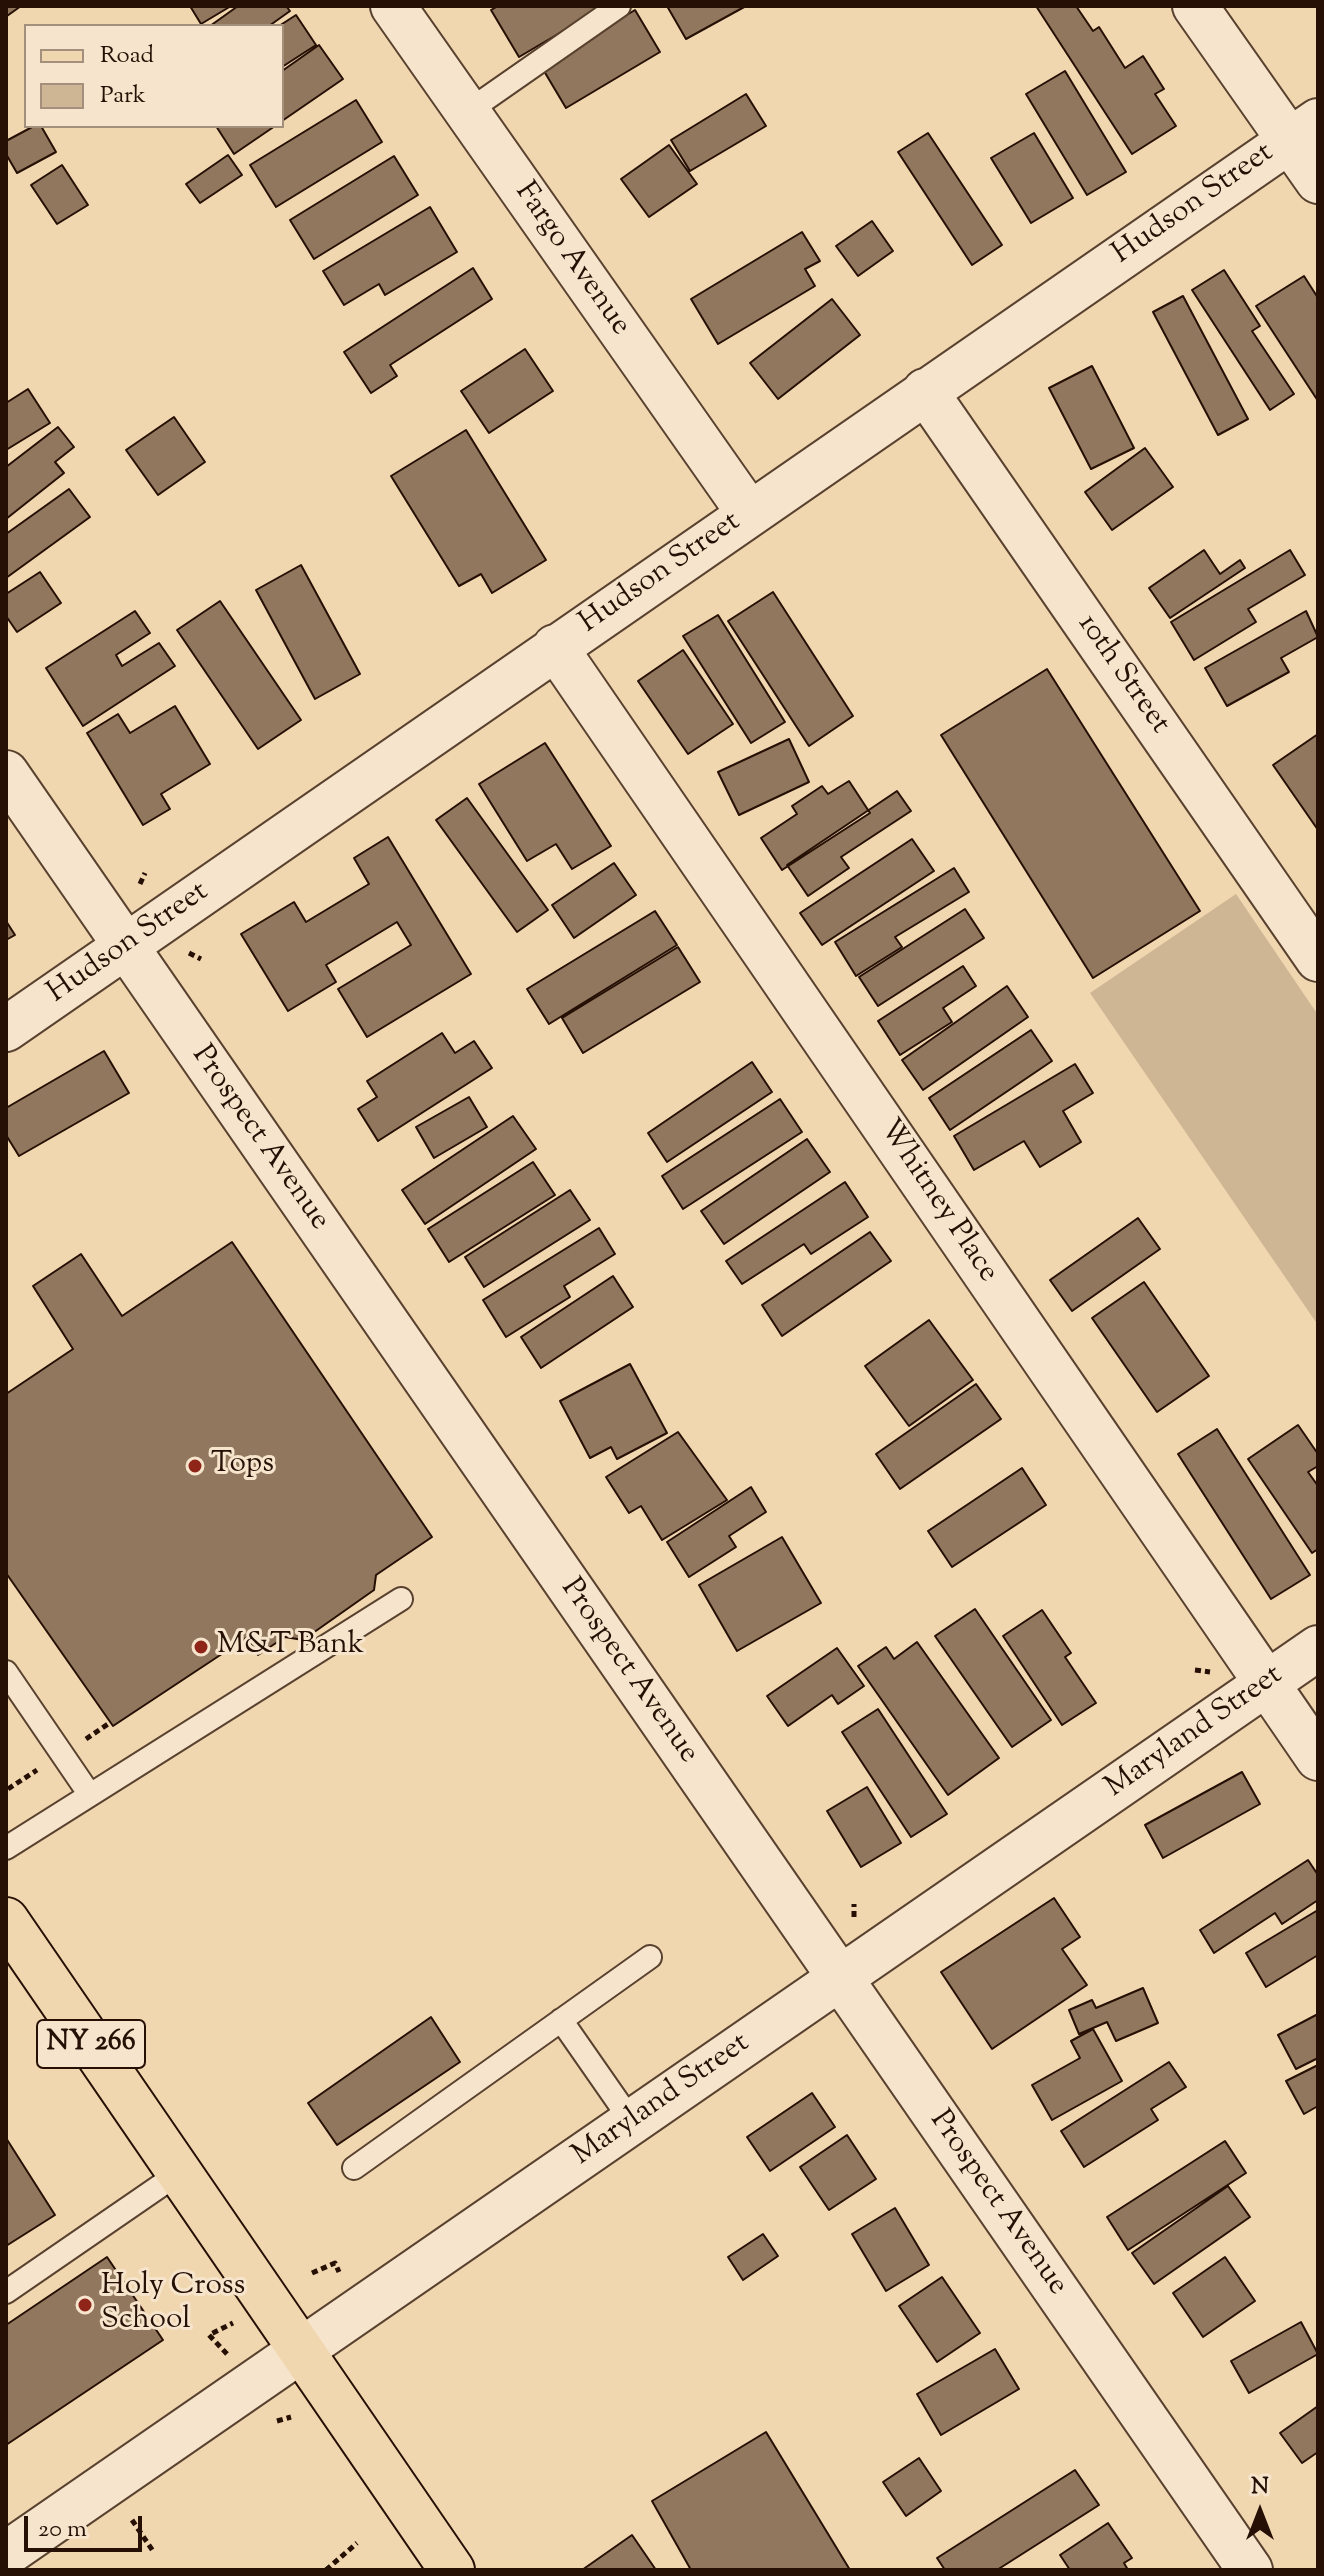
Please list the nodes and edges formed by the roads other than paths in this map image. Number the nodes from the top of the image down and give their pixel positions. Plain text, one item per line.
1 (393, 6) edge
2 (619, 6) edge
3 (1195, 6) edge
4 (467, 112) junction
5 (1304, 130) edge
6 (1318, 181) edge
7 (925, 391) junction
8 (749, 513) junction
9 (555, 647) junction
10 (6, 773) edge
11 (126, 947) junction
12 (1318, 959) edge
13 (6, 1029) edge
14 (401, 1599) dead end
15 (1318, 1648) edge
16 (6, 1672) edge
17 (1265, 1685) junction
18 (1318, 1758) edge
19 (90, 1795) junction
20 (6, 1848) edge
21 (6, 1920) edge
22 (650, 1957) dead end
23 (840, 1978) junction
24 (561, 2020) junction
25 (632, 2122) junction
26 (354, 2168) dead end
27 (179, 2173) junction
28 (6, 2292) edge
29 (301, 2351) junction
30 (6, 2554) edge
31 (452, 2570) edge
32 (1250, 2570) edge

1 - 4 street, Fargo Avenue
2 - 4 lane
3 - 5 street
4 - 8 street, Fargo Avenue
5 - 6 street
5 - 7 street, Hudson Street
7 - 8 street, Hudson Street
7 - 12 street, 10th Street
8 - 9 street, Hudson Street
9 - 11 street, Hudson Street
9 - 17 street, Whitney Place
10 - 11 street, Prospect Avenue
11 - 13 street, Hudson Street
11 - 23 street, Prospect Avenue
14 - 19 lane
15 - 17 street, Maryland Street
16 - 19 lane
17 - 18 street, Whitney Place
17 - 23 street, Maryland Street
19 - 20 lane
21 - 27 main road, NY 266
22 - 24 lane
23 - 25 street, Maryland Street
23 - 32 street, Prospect Avenue
24 - 25 lane
24 - 26 lane
25 - 29 street, Maryland Street
27 - 28 lane
27 - 29 main road, NY 266
29 - 30 street, Maryland Street
29 - 31 main road, NY 266

